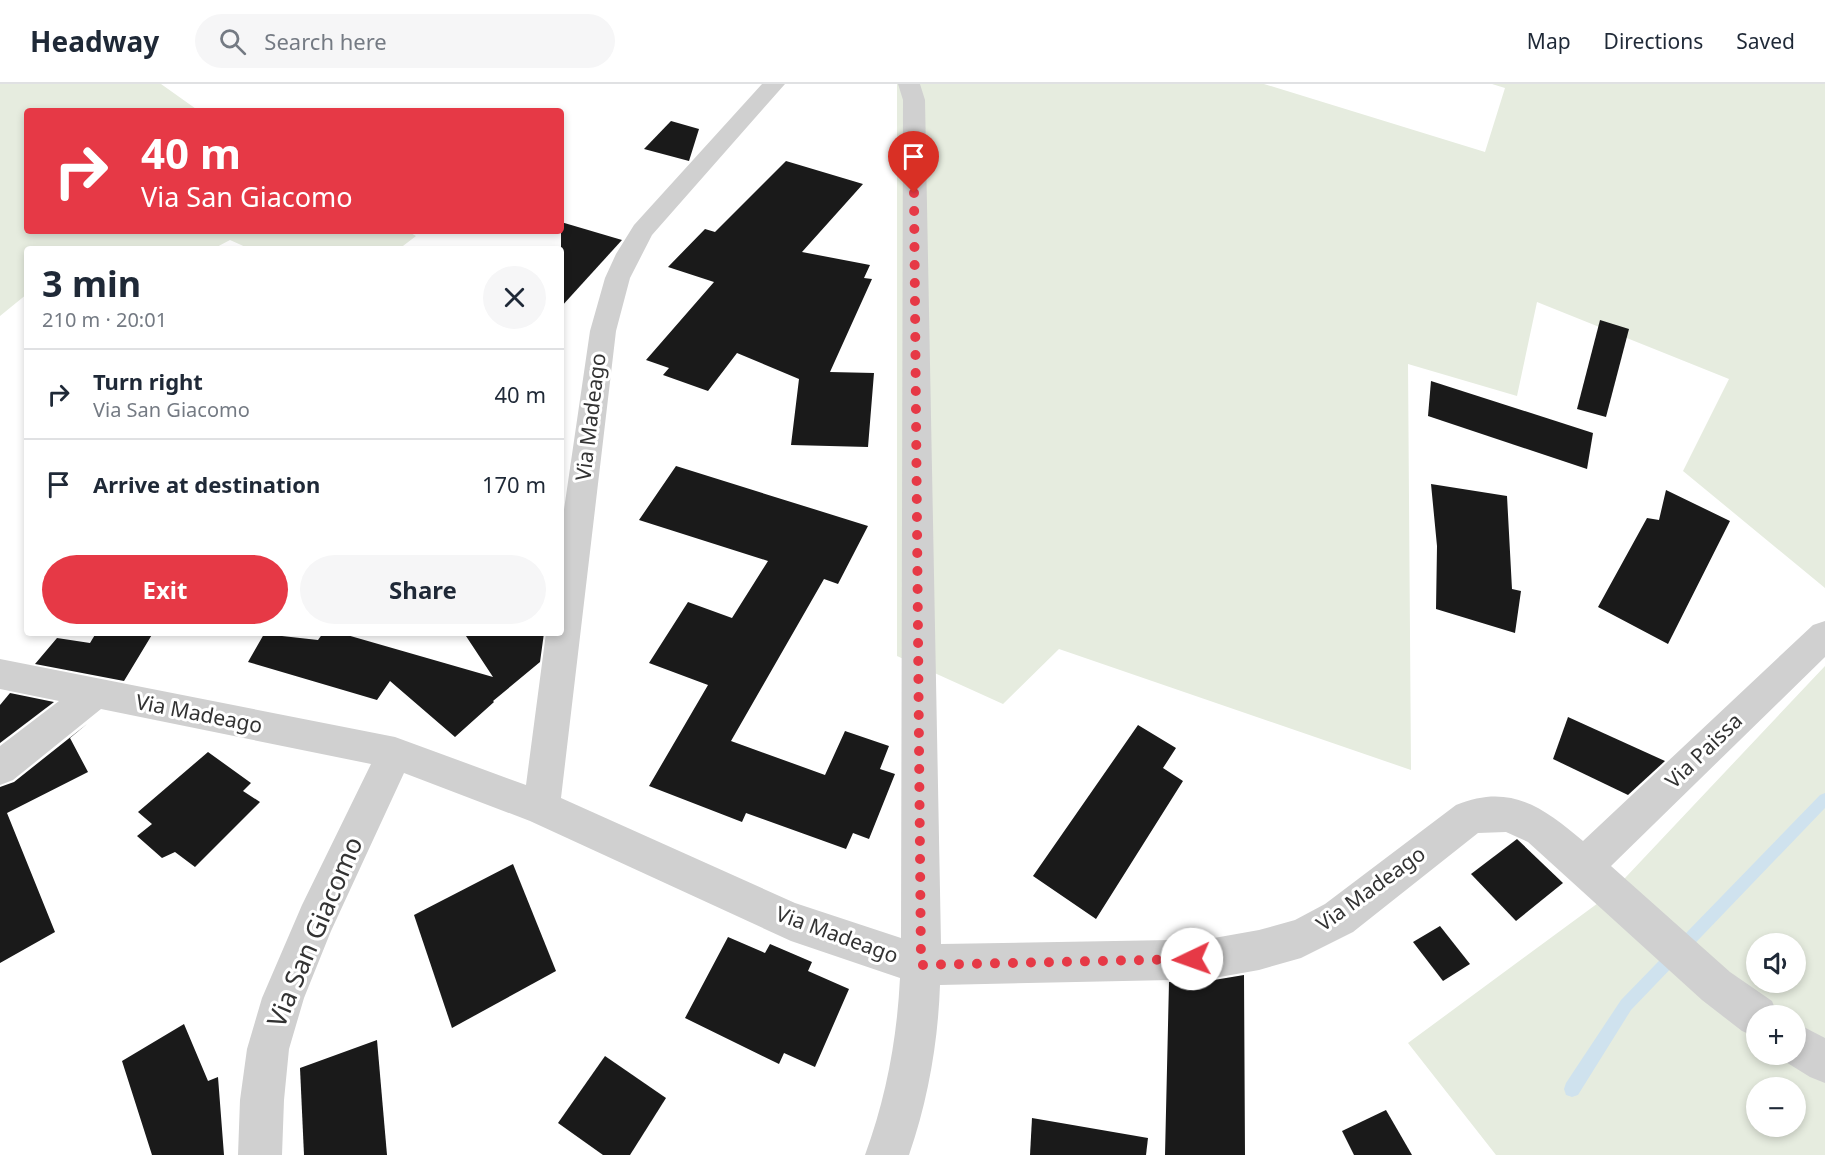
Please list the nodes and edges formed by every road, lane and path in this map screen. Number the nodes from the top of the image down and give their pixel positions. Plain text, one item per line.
1 (774, 84) edge
2 (911, 92) edge
3 (564, 625) edge
4 (1825, 635) edge
5 (562, 636) edge
6 (0, 674) edge
7 (96, 693) junction
8 (395, 753) junction
9 (0, 768) edge
10 (542, 808) junction
11 (1583, 867) junction
12 (921, 965) junction
13 (1746, 1007) edge
14 (1806, 1050) edge
15 (1825, 1062) edge
16 (260, 1155) edge
17 (887, 1155) edge

1 - 3 street, Via Madeago
2 - 12 street
4 - 11 street, Via Paissa
5 - 10 street, Via Madeago
6 - 7 street, Via Madeago
7 - 8 street, Via Madeago
7 - 9 street
8 - 10 street, Via Madeago
8 - 16 street, Via San Giacomo
10 - 12 street, Via Madeago
11 - 12 street, Via Madeago
11 - 13 street, Via Madeago
12 - 17 street
14 - 15 street

